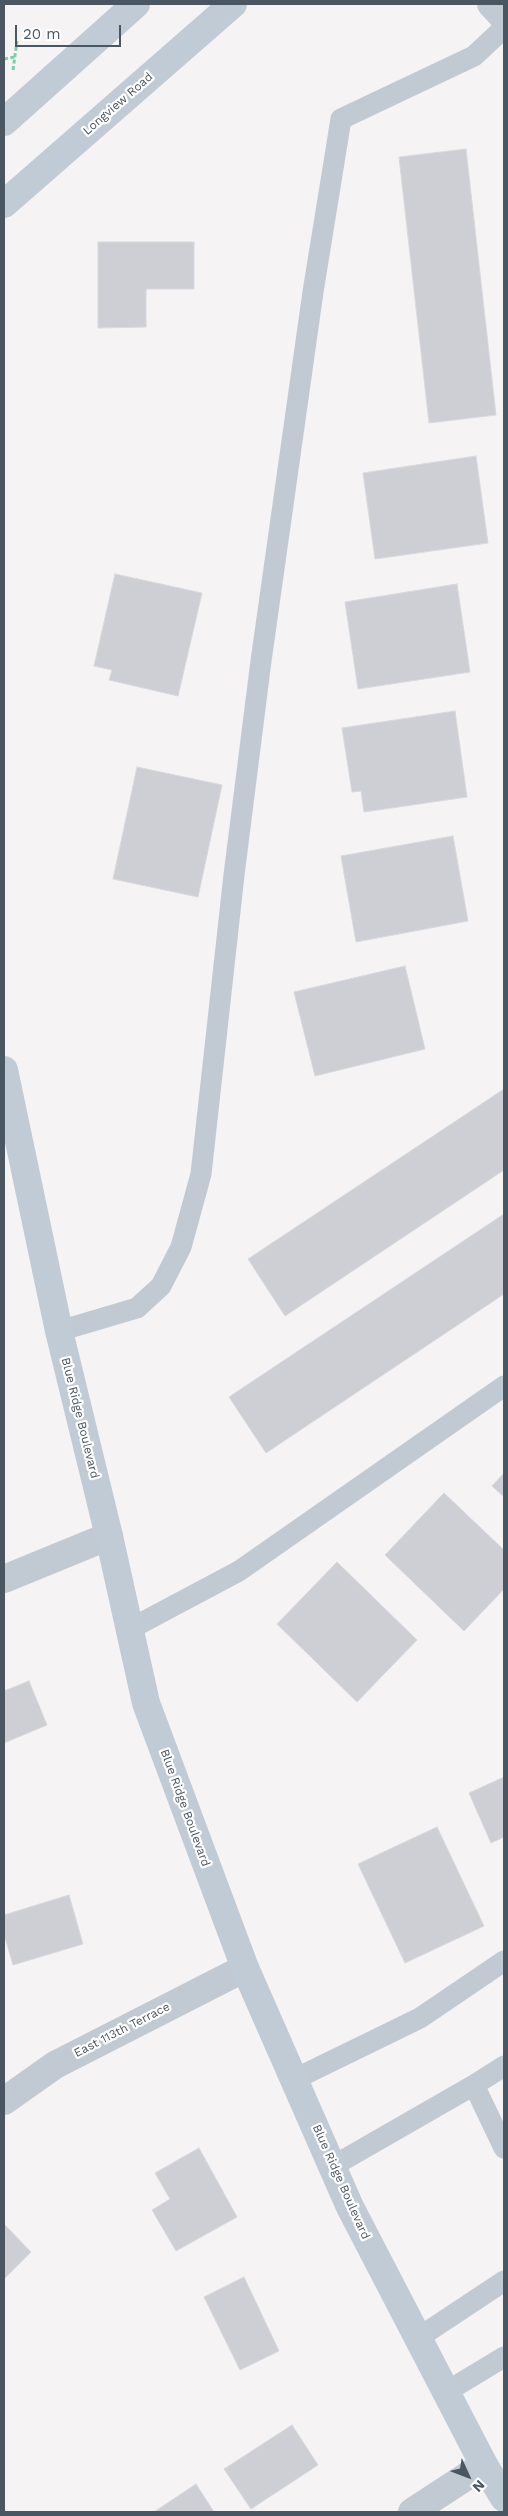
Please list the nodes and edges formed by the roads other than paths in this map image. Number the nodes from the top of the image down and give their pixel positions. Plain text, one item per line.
1 (136, 4) edge
2 (233, 4) edge
3 (491, 4) edge
4 (504, 18) edge
5 (504, 28) edge
6 (4, 122) edge
7 (4, 204) edge
8 (5, 1086) edge
9 (59, 1331) junction
10 (504, 1386) edge
11 (109, 1536) junction
12 (4, 1579) edge
13 (130, 1629) junction
14 (504, 1962) edge
15 (245, 1968) junction
16 (504, 2066) edge
17 (295, 2079) junction
18 (474, 2085) junction
19 (4, 2101) edge
20 (504, 2148) edge
21 (333, 2166) junction
22 (504, 2281) edge
23 (418, 2338) junction
24 (504, 2357) edge
25 (446, 2392) junction
26 (484, 2466) junction
27 (504, 2498) edge
28 (412, 2512) edge

1 - 6 main road
2 - 7 main road, Longview Road
3 - 4 street
5 - 9 lane
8 - 9 main road, Blue Ridge Boulevard
9 - 11 main road, Blue Ridge Boulevard
10 - 13 lane
11 - 12 street
11 - 13 main road, Blue Ridge Boulevard
13 - 15 main road, Blue Ridge Boulevard
14 - 17 lane
15 - 17 main road, Blue Ridge Boulevard
15 - 19 street, East 113th Terrace
16 - 18 lane
17 - 21 main road, Blue Ridge Boulevard
18 - 20 lane
18 - 21 lane
21 - 23 main road, Blue Ridge Boulevard
22 - 23 lane
23 - 25 main road, Blue Ridge Boulevard
24 - 25 lane
25 - 26 main road, Blue Ridge Boulevard
26 - 27 main road, Blue Ridge Boulevard
26 - 28 street

